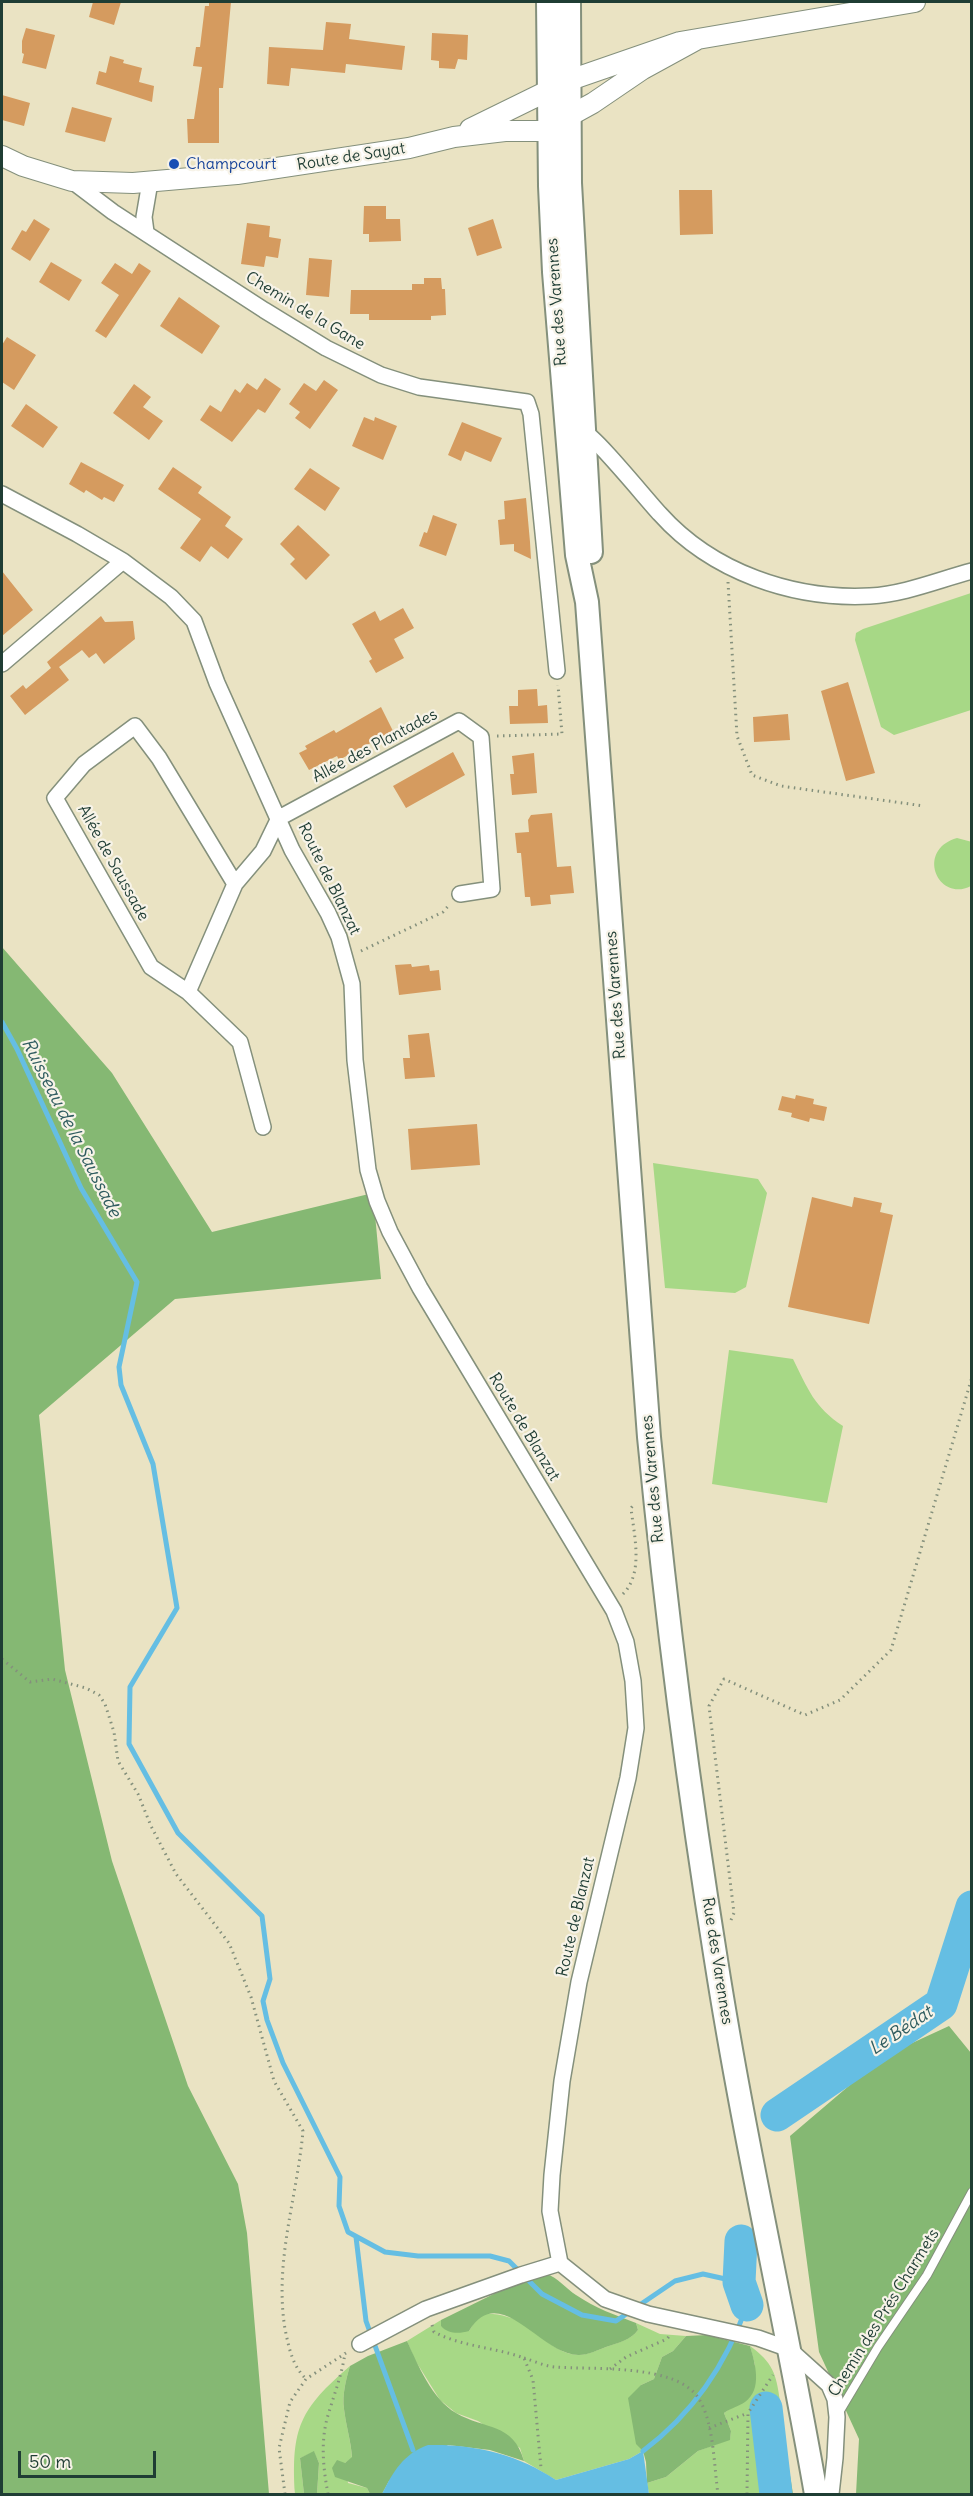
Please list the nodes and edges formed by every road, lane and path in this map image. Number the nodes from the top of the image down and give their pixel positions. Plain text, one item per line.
1 (548, 2) edge
2 (568, 2) edge
3 (915, 2) edge
4 (696, 40) junction
5 (570, 80) junction
6 (548, 92) junction
7 (571, 116) junction
8 (549, 129) junction
9 (454, 137) junction
10 (2, 156) edge
11 (72, 181) junction
12 (150, 182) junction
13 (146, 232) junction
14 (576, 432) junction
15 (2, 494) edge
16 (123, 561) junction
17 (727, 566) junction
18 (972, 571) edge
19 (2, 664) edge
20 (557, 671) joint
21 (481, 737) junction
22 (924, 806) dead end
23 (279, 818) junction
24 (235, 884) junction
25 (460, 894) joint
26 (345, 958) junction
27 (188, 992) junction
28 (264, 1127) dead end
29 (972, 1377) edge
30 (654, 1493) junction
31 (611, 1605) junction
32 (2, 1659) edge
33 (730, 1923) dead end
34 (972, 2192) edge
35 (560, 2263) junction
36 (426, 2309) junction
37 (681, 2321) junction
38 (360, 2344) joint
39 (789, 2349) junction
40 (345, 2353) junction
41 (524, 2358) junction
42 (610, 2369) junction
43 (306, 2379) junction
44 (748, 2413) junction
45 (837, 2417) junction
46 (709, 2428) junction
47 (541, 2468) dead end
48 (285, 2494) edge
49 (328, 2494) edge
50 (718, 2494) edge
51 (747, 2494) edge
52 (816, 2494) edge
53 (831, 2494) edge

1 - 6 main road, Rue des Varennes
2 - 5 main road, Rue des Varennes
3 - 4 street, Route de Sayat
4 - 5 street, Route de Sayat
4 - 7 street, Route de Sayat
5 - 6 street, Route de Sayat
5 - 7 main road, Rue des Varennes
6 - 8 main road, Rue des Varennes
6 - 9 street, Route de Sayat
7 - 8 street, Route de Sayat
7 - 14 main road, Rue des Varennes
8 - 9 street, Route de Sayat
8 - 14 main road, Rue des Varennes
9 - 12 street, Route de Sayat
10 - 11 street, Route de Sayat
11 - 12 street, Route de Sayat
11 - 13 street, Chemin de la Gane
12 - 13 street
13 - 20 street, Chemin de la Gane
14 - 17 street
14 - 30 main road, Rue des Varennes
15 - 16 street, Route de Blanzat
16 - 19 street
16 - 23 street, Route de Blanzat
17 - 18 street
17 - 22 path
20 - 21 path
21 - 23 street, Allée des Plantades
21 - 25 street
23 - 24 street
23 - 26 street, Route de Blanzat
24 - 27 street
24 - 27 street, Allée de Saussade
25 - 26 path
26 - 31 street, Route de Blanzat
27 - 28 street
29 - 33 path
30 - 31 path
30 - 39 main road, Rue des Varennes
31 - 35 street, Route de Blanzat
32 - 43 path
34 - 45 lane, Chemin des Prés Charmets
35 - 36 street
35 - 37 street
36 - 38 street
36 - 41 path
37 - 39 street
37 - 42 path
38 - 40 path
39 - 44 path
39 - 45 street
39 - 52 main road, Rue des Varennes
40 - 43 path
40 - 49 path
41 - 42 path
41 - 47 path
42 - 46 path
43 - 48 path
44 - 46 path
44 - 51 path
45 - 53 street
46 - 50 path

